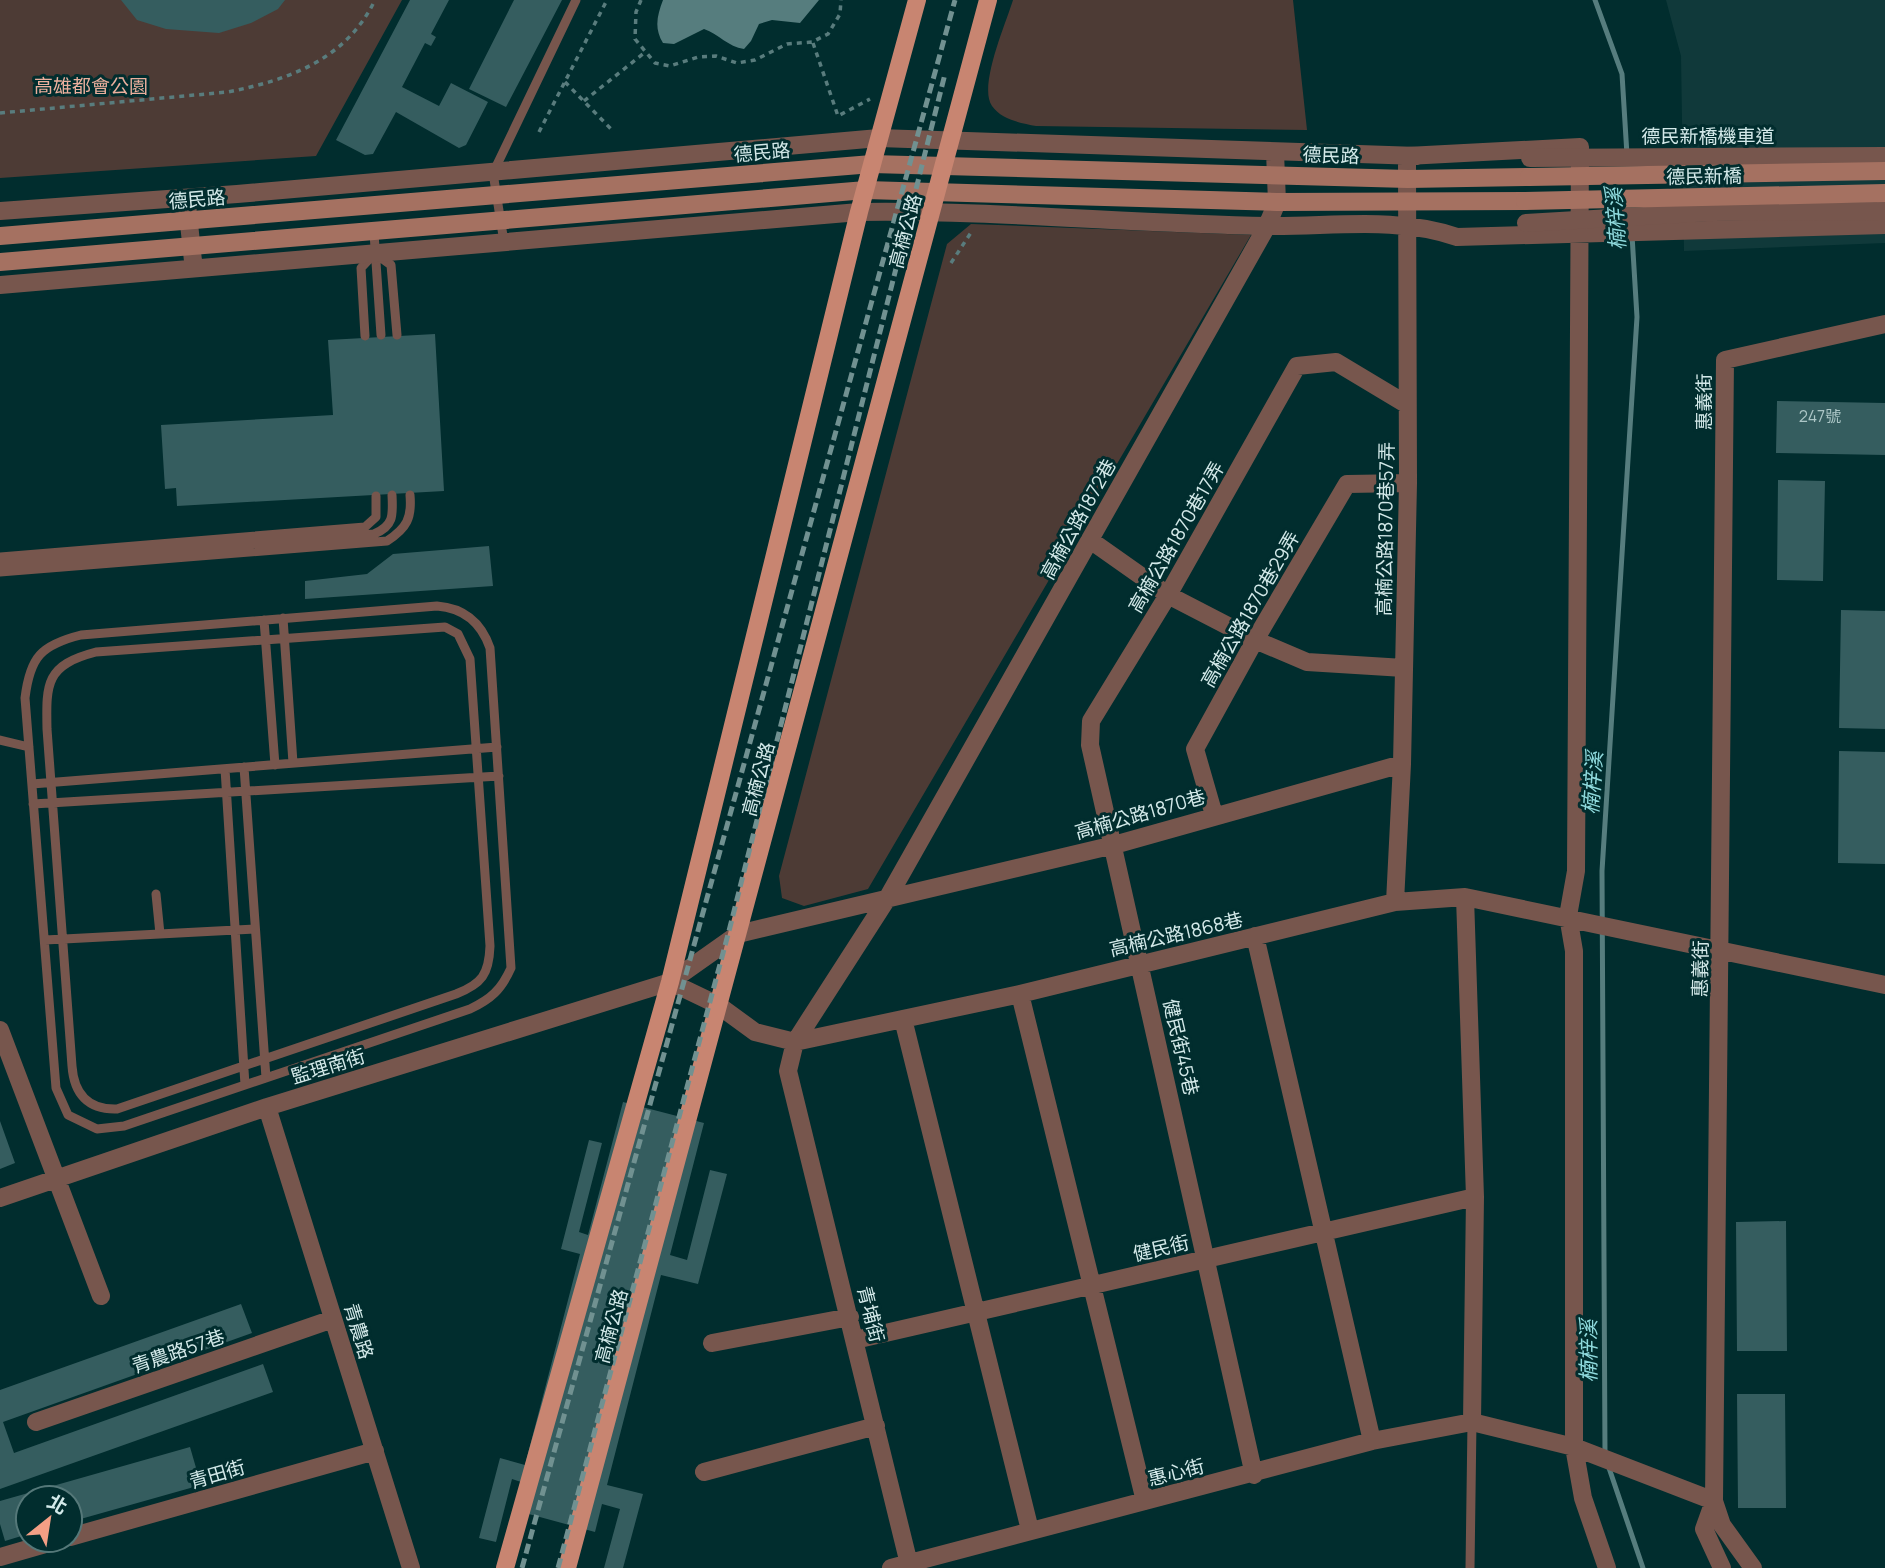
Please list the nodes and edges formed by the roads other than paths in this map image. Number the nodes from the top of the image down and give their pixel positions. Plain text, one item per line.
1 (576, 0) edge
2 (917, 0) edge
3 (988, 0) edge
4 (879, 138) junction
5 (950, 140) junction
6 (1275, 152) junction
7 (1407, 156) junction
8 (1885, 156) edge
9 (872, 164) junction
10 (943, 166) junction
11 (1885, 171) edge
12 (493, 173) junction
13 (1277, 174) junction
14 (1529, 177) joint
15 (1408, 179) junction
16 (866, 190) junction
17 (938, 190) junction
18 (1885, 193) edge
19 (497, 195) junction
20 (186, 198) junction
21 (1277, 202) junction
22 (1409, 202) junction
23 (0, 211) edge
24 (931, 211) junction
25 (1885, 211) edge
26 (859, 212) junction
27 (188, 220) junction
28 (501, 222) junction
29 (1409, 225) junction
30 (1885, 225) edge
31 (1267, 226) junction
32 (1434, 228) junction
33 (374, 233) junction
34 (1581, 234) junction
35 (0, 236) edge
36 (504, 242) junction
37 (191, 247) junction
38 (375, 253) junction
39 (0, 262) edge
40 (193, 269) junction
41 (0, 285) edge
42 (1885, 324) edge
43 (381, 335) dead end
44 (397, 335) dead end
45 (365, 336) dead end
46 (1406, 404) junction
47 (1408, 483) junction
48 (392, 495) dead end
49 (410, 495) dead end
50 (376, 496) dead end
51 (1090, 540) junction
52 (0, 557) edge
53 (0, 565) edge
54 (0, 572) edge
55 (1168, 595) junction
56 (283, 618) junction
57 (264, 620) junction
58 (284, 639) junction
59 (266, 640) junction
60 (1255, 640) junction
61 (1404, 668) junction
62 (0, 740) edge
63 (29, 747) junction
64 (496, 747) junction
65 (476, 749) junction
66 (293, 763) junction
67 (1402, 764) junction
68 (275, 765) junction
69 (244, 767) junction
70 (225, 769) junction
71 (499, 776) junction
72 (478, 777) junction
73 (51, 783) junction
74 (32, 784) junction
75 (246, 791) junction
76 (227, 792) junction
77 (53, 803) junction
78 (33, 804) junction
79 (1214, 816) junction
80 (1115, 845) junction
81 (156, 894) dead end
82 (1465, 897) junction
83 (887, 899) junction
84 (1395, 902) junction
85 (1568, 916) junction
86 (256, 929) junction
87 (235, 930) junction
88 (160, 934) junction
89 (738, 934) junction
90 (1255, 936) junction
91 (63, 939) junction
92 (45, 940) junction
93 (1721, 950) junction
94 (1140, 963) junction
95 (670, 982) junction
96 (1885, 985) edge
97 (1020, 995) junction
98 (718, 1004) junction
99 (903, 1019) junction
100 (0, 1030) edge
101 (795, 1042) junction
102 (265, 1059) junction
103 (244, 1066) junction
104 (788, 1071) joint
105 (266, 1078) junction
106 (245, 1085) junction
107 (267, 1107) junction
108 (55, 1178) junction
109 (1475, 1197) junction
110 (0, 1198) edge
111 (1322, 1232) junction
112 (1207, 1259) junction
113 (1091, 1285) junction
114 (101, 1296) dead end
115 (978, 1311) junction
116 (850, 1317) junction
117 (333, 1319) junction
118 (855, 1340) junction
119 (712, 1343) dead end
120 (36, 1422) dead end
121 (1472, 1422) junction
122 (876, 1426) junction
123 (1371, 1441) junction
124 (1574, 1447) junction
125 (375, 1451) junction
126 (704, 1472) dead end
127 (1254, 1475) junction
128 (1714, 1500) junction
129 (1145, 1501) junction
130 (1030, 1530) junction
131 (84, 1533) edge
132 (910, 1566) edge
133 (411, 1568) edge
134 (505, 1568) edge
135 (567, 1568) edge
136 (891, 1568) edge
137 (1471, 1568) edge
138 (1607, 1568) edge
139 (1722, 1568) edge
140 (1753, 1568) edge

1 - 12 lane
2 - 4 main road, 高楠公路
3 - 5 main road, 高楠公路
4 - 5 street, 德民路
4 - 9 main road, 高楠公路
4 - 12 street, 德民路
5 - 6 street, 德民路
5 - 10 main road, 高楠公路
6 - 7 street, 德民路
6 - 13 street, 高楠公路1872巷
7 - 8 street, 德民新橋機車道, bridge
7 - 15 street, 高楠公路1870巷57弄
7 - 34 street
9 - 10 street, 德民路
9 - 16 main road, 高楠公路
9 - 19 street, 德民路
10 - 13 street, 德民路
10 - 17 main road, 高楠公路
11 - 14 street, 德民新橋, bridge
12 - 19 lane
12 - 20 street, 德民路
13 - 15 street, 德民路
13 - 21 street, 高楠公路1872巷
14 - 15 street, 德民路
15 - 22 street, 高楠公路1870巷57弄
16 - 17 street
16 - 26 main road, 高楠公路
16 - 28 street
17 - 21 street
17 - 24 main road, 高楠公路
18 - 22 street, 德民新橋, bridge
19 - 27 street, 德民路
19 - 28 lane
20 - 23 street, 德民路
20 - 27 street
21 - 22 street
21 - 31 street, 高楠公路1872巷
22 - 29 street, 高楠公路1870巷57弄
24 - 26 street
24 - 31 street
24 - 89 main road, 高楠公路
25 - 32 street, bridge
26 - 36 street
26 - 95 main road, 高楠公路
27 - 35 street, 德民路
27 - 37 street
28 - 33 street
28 - 36 lane
29 - 31 street
29 - 32 street
29 - 46 street, 高楠公路1870巷57弄
30 - 34 street
31 - 51 street, 高楠公路1872巷
32 - 34 street
33 - 37 street
33 - 38 lane
34 - 85 street
36 - 38 street
37 - 39 street
37 - 40 street
38 - 40 street
38 - 43 lane
38 - 44 lane
38 - 45 lane
40 - 41 street
42 - 93 street, 惠義街
46 - 47 street, 高楠公路1870巷57弄
46 - 55 street, 高楠公路1870巷17弄
47 - 60 street, 高楠公路1870巷29弄
47 - 61 street, 高楠公路1870巷57弄
48 - 53 lane
49 - 54 lane
50 - 52 lane
51 - 55 street
51 - 83 street, 高楠公路1872巷
55 - 60 street
55 - 80 street, 高楠公路1870巷17弄
56 - 57 lane
56 - 58 lane
56 - 64 lane
57 - 59 lane
57 - 63 lane
58 - 59 lane
58 - 65 lane
58 - 66 lane
59 - 68 lane
59 - 73 lane
60 - 61 street
60 - 79 street, 高楠公路1870巷29弄
61 - 67 street, 高楠公路1870巷57弄
62 - 63 lane
63 - 74 lane
64 - 65 lane
64 - 71 lane
65 - 66 lane
65 - 72 lane
66 - 68 lane
67 - 79 street, 高楠公路1870巷
67 - 84 street, 高楠公路1870巷57弄
68 - 69 lane
69 - 70 lane
69 - 75 lane
70 - 73 lane
70 - 76 lane
71 - 72 lane
71 - 105 lane
72 - 75 lane
72 - 102 lane
73 - 74 lane
73 - 77 lane
74 - 78 lane
75 - 76 lane
75 - 86 lane
76 - 77 lane
76 - 87 lane
77 - 78 lane
77 - 91 lane
78 - 92 lane
79 - 80 street, 高楠公路1870巷
80 - 83 street, 高楠公路1870巷
80 - 94 street, 健民街45巷
81 - 88 lane
82 - 84 street, 高楠公路1868巷
82 - 85 street, 高楠公路1868巷
82 - 109 street
83 - 89 street, 高楠公路1870巷
83 - 101 street, 高楠公路1872巷
84 - 90 street, 高楠公路1868巷
85 - 93 street, 高楠公路1868巷
85 - 124 street
86 - 87 lane
86 - 102 lane
87 - 88 lane
87 - 103 lane
88 - 91 lane
89 - 95 street, 監理南街
89 - 98 main road, 高楠公路
90 - 94 street, 高楠公路1868巷
90 - 111 street
91 - 92 lane
91 - 103 lane
92 - 106 lane
93 - 96 street, 高楠公路1868巷
93 - 128 street, 惠義街
94 - 97 street, 高楠公路1868巷
94 - 112 street, 健民街45巷
95 - 98 street
95 - 107 street, 監理南街
95 - 134 main road, 高楠公路
97 - 99 street, 高楠公路1868巷
97 - 113 street
98 - 101 street
98 - 135 main road, 高楠公路
99 - 101 street, 高楠公路1868巷
99 - 115 street
100 - 108 street
101 - 104 street, 高楠公路1872巷
102 - 103 lane
102 - 105 lane
103 - 106 lane
104 - 116 street, 青埔街
105 - 106 lane
107 - 108 street, 監理南街
107 - 117 street, 青農路
108 - 110 street, 監理南街
108 - 114 street
109 - 111 street, 健民街
109 - 121 street
111 - 112 street, 健民街
111 - 123 street
112 - 113 street, 健民街
112 - 127 street, 健民街45巷
113 - 115 street, 健民街
113 - 129 street
115 - 118 street, 健民街
115 - 130 street
116 - 118 street, 青埔街
116 - 119 street
117 - 120 street, 青農路57巷
117 - 125 street, 青農路
118 - 122 street, 青埔街
121 - 123 street, 惠心街
121 - 124 street
121 - 137 lane
122 - 126 street
122 - 132 street, 青埔街
123 - 127 street, 惠心街
124 - 128 street
124 - 138 street
125 - 131 street, 青田街
125 - 133 street, 青農路
127 - 129 street, 惠心街
128 - 139 street
128 - 140 street, 惠義街
129 - 130 street, 惠心街
130 - 132 street, 惠心街
132 - 136 street, 惠心街

